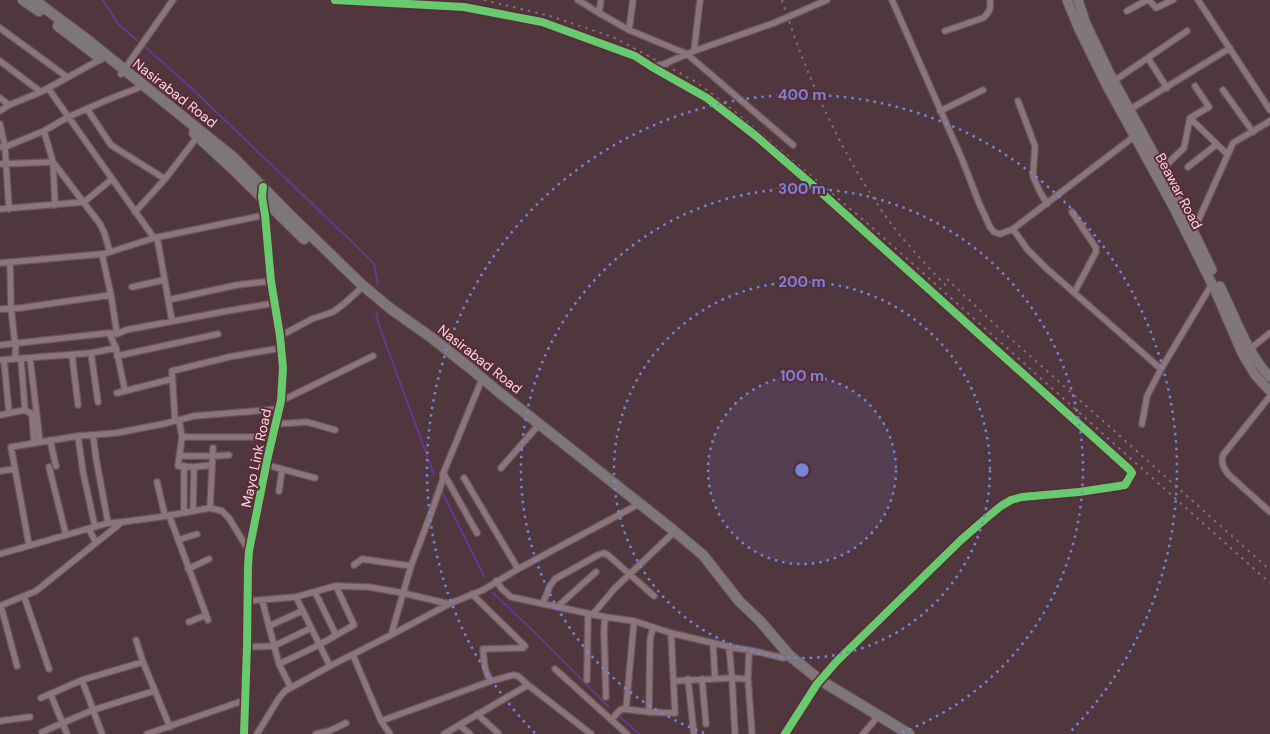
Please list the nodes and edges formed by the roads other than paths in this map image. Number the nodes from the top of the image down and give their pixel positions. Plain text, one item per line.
1 (23, 0) edge
2 (34, 0) edge
3 (167, 0) edge
4 (173, 0) edge
5 (335, 0) edge
6 (578, 0) edge
7 (601, 0) edge
8 (632, 0) edge
9 (700, 0) edge
10 (826, 0) edge
11 (892, 0) edge
12 (990, 0) edge
13 (1067, 0) edge
14 (1078, 0) edge
15 (1148, 0) edge
16 (1173, 0) edge
17 (1198, 0) edge
18 (1127, 11) dead end
19 (165, 12) junction
20 (599, 14) junction
21 (1082, 25) junction
22 (0, 28) edge
23 (629, 30) junction
24 (945, 31) dead end
25 (1188, 31) dead end
26 (1230, 48) junction
27 (694, 51) junction
28 (687, 54) junction
29 (1096, 54) junction
30 (1148, 58) junction
31 (101, 59) junction
32 (0, 61) edge
33 (652, 67) junction
34 (123, 72) junction
35 (67, 77) junction
36 (1114, 81) junction
37 (1195, 86) dead end
38 (48, 88) junction
39 (138, 88) junction
40 (1167, 88) junction
41 (982, 90) dead end
42 (1223, 90) dead end
43 (41, 92) junction
44 (0, 98) edge
45 (1018, 101) dead end
46 (9, 105) junction
47 (87, 109) junction
48 (1129, 110) junction
49 (1270, 110) edge
50 (0, 111) edge
51 (940, 111) junction
52 (68, 117) junction
53 (1190, 118) junction
54 (1270, 121) edge
55 (0, 124) edge
56 (44, 131) junction
57 (1142, 131) junction
58 (1252, 132) junction
59 (198, 136) junction
60 (1134, 136) junction
61 (1217, 144) junction
62 (793, 145) dead end
63 (2, 147) edge
64 (1227, 154) junction
65 (53, 162) junction
66 (3, 164) edge
67 (1188, 168) dead end
68 (1162, 169) junction
69 (112, 178) junction
70 (165, 179) junction
71 (262, 192) junction
72 (84, 202) junction
73 (1047, 204) junction
74 (55, 205) junction
75 (0, 209) edge
76 (9, 209) junction
77 (136, 212) junction
78 (1072, 212) dead end
79 (265, 215) junction
80 (1012, 228) junction
81 (1191, 234) junction
82 (155, 238) junction
83 (110, 252) junction
84 (102, 254) junction
85 (10, 262) junction
86 (0, 263) edge
87 (164, 280) junction
88 (271, 281) junction
89 (1214, 285) junction
90 (132, 287) dead end
91 (359, 290) junction
92 (1074, 293) junction
93 (111, 295) junction
94 (168, 300) junction
95 (275, 303) junction
96 (1225, 303) junction
97 (0, 308) edge
98 (11, 308) junction
99 (172, 321) junction
100 (110, 333) junction
101 (1270, 333) edge
102 (117, 334) junction
103 (218, 334) dead end
104 (280, 336) junction
105 (16, 344) junction
106 (0, 346) edge
107 (116, 348) junction
108 (281, 348) junction
109 (1250, 348) junction
110 (91, 353) junction
111 (72, 355) junction
112 (117, 356) junction
113 (373, 356) dead end
114 (30, 358) junction
115 (18, 359) junction
116 (2, 360) edge
117 (1161, 369) junction
118 (1270, 377) edge
119 (172, 379) junction
120 (480, 384) junction
121 (3, 388) edge
122 (125, 391) junction
123 (1270, 391) edge
124 (117, 393) dead end
125 (1270, 396) edge
126 (98, 402) dead end
127 (78, 404) dead end
128 (280, 405) junction
129 (25, 410) junction
130 (9, 413) junction
131 (0, 415) edge
132 (177, 420) junction
133 (276, 424) junction
134 (1142, 424) dead end
135 (536, 428) junction
136 (335, 430) dead end
137 (93, 435) junction
138 (78, 436) junction
139 (273, 437) junction
140 (182, 438) junction
141 (50, 440) junction
142 (37, 442) junction
143 (213, 448) dead end
144 (229, 455) dead end
145 (180, 456) junction
146 (213, 456) junction
147 (212, 464) junction
148 (267, 465) junction
149 (184, 466) junction
150 (194, 467) junction
151 (501, 468) dead end
152 (15, 469) junction
153 (282, 470) junction
154 (0, 471) edge
155 (443, 477) junction
156 (315, 478) dead end
157 (464, 478) dead end
158 (157, 482) dead end
159 (279, 491) dead end
160 (636, 506) junction
161 (210, 508) junction
162 (193, 511) junction
163 (184, 512) junction
164 (1270, 512) edge
165 (167, 516) junction
166 (122, 522) junction
167 (108, 524) junction
168 (92, 528) junction
169 (197, 534) dead end
170 (477, 534) dead end
171 (66, 535) junction
172 (671, 535) junction
173 (178, 540) junction
174 (96, 543) junction
175 (29, 545) junction
176 (249, 551) junction
177 (0, 554) edge
178 (701, 558) junction
179 (210, 559) dead end
180 (354, 565) dead end
181 (410, 566) junction
182 (188, 569) junction
183 (518, 569) junction
184 (596, 572) dead end
185 (630, 575) junction
186 (495, 582) junction
187 (336, 586) junction
188 (315, 592) junction
189 (403, 593) junction
190 (472, 594) junction
191 (24, 596) junction
192 (654, 596) dead end
193 (296, 597) junction
194 (262, 600) junction
195 (248, 601) junction
196 (543, 603) junction
197 (449, 604) junction
198 (0, 606) edge
199 (557, 606) junction
200 (302, 610) junction
201 (591, 614) junction
202 (605, 617) junction
203 (634, 621) junction
204 (189, 622) dead end
205 (269, 626) junction
206 (653, 627) junction
207 (311, 628) junction
208 (671, 633) junction
209 (336, 635) junction
210 (391, 635) junction
211 (136, 640) dead end
212 (714, 643) junction
213 (319, 645) junction
214 (274, 646) junction
215 (247, 647) junction
216 (729, 647) junction
217 (750, 650) junction
218 (353, 655) junction
219 (787, 657) junction
220 (143, 662) junction
221 (279, 664) junction
222 (17, 666) dead end
223 (330, 666) junction
224 (49, 669) dead end
225 (555, 669) dead end
226 (732, 678) junction
227 (748, 678) junction
228 (702, 679) junction
229 (714, 679) junction
230 (82, 680) junction
231 (587, 680) dead end
232 (674, 680) junction
233 (688, 680) junction
234 (491, 681) junction
235 (819, 682) junction
236 (528, 685) junction
237 (291, 688) junction
238 (154, 691) junction
239 (51, 695) junction
240 (41, 698) dead end
241 (606, 698) dead end
242 (245, 700) junction
243 (623, 709) junction
244 (93, 710) junction
245 (648, 712) junction
246 (477, 714) junction
247 (30, 717) dead end
248 (612, 718) junction
249 (875, 720) junction
250 (0, 721) edge
251 (381, 721) junction
252 (346, 723) dead end
253 (63, 724) junction
254 (706, 724) dead end
255 (459, 725) junction
256 (170, 727) junction
257 (42, 732) dead end
258 (329, 733) edge
259 (498, 733) edge
260 (67, 734) edge
261 (102, 734) edge
262 (147, 734) edge
263 (244, 734) edge
264 (257, 734) edge
265 (316, 734) edge
266 (390, 734) edge
267 (444, 734) edge
268 (470, 734) edge
269 (591, 734) edge
270 (627, 734) edge
271 (694, 734) edge
272 (735, 734) edge
273 (752, 734) edge
274 (785, 734) edge
275 (863, 734) edge
276 (898, 734) edge
277 (909, 734) edge

1 - 31 highway, Nasirabad Road
2 - 34 highway, Nasirabad Road
3 - 19 street
4 - 19 street
5 - 33 street
6 - 20 street
7 - 20 street
8 - 23 street
9 - 27 street
10 - 27 street
11 - 51 street
12 - 24 street
13 - 21 main road, Beawar Road
14 - 21 main road, Beawar Road
15 - 16 street
15 - 18 street
17 - 26 street
19 - 34 street
20 - 23 street
21 - 29 main road, Beawar Road
22 - 35 street
23 - 28 street
25 - 30 street
26 - 40 street
26 - 49 street
27 - 28 street
28 - 33 street
28 - 62 street
29 - 36 main road, Beawar Road
29 - 60 main road, Beawar Road
30 - 36 street
30 - 40 street
31 - 34 highway, Nasirabad Road
31 - 35 street
32 - 43 street
33 - 235 street
34 - 39 highway, Nasirabad Road
34 - 71 highway, Nasirabad Road
35 - 38 street
36 - 48 main road, Beawar Road
37 - 53 street
38 - 43 street
38 - 52 street
39 - 47 street
39 - 59 highway, Nasirabad Road
40 - 48 street
41 - 51 street
42 - 58 street
43 - 46 street
44 - 46 street
45 - 73 street
46 - 50 street
47 - 52 street
47 - 70 street
48 - 57 main road, Beawar Road
51 - 80 street
52 - 56 street
52 - 69 street
53 - 61 street
53 - 68 street
54 - 58 street
55 - 63 street
56 - 63 street
56 - 65 street
57 - 60 street
57 - 68 main road, Beawar Road
58 - 64 street
59 - 70 street
59 - 71 highway, Nasirabad Road
60 - 73 street
60 - 81 main road, Beawar Road
61 - 64 street
61 - 67 street
63 - 66 street
64 - 81 street
65 - 66 street
65 - 72 street
65 - 74 street
66 - 76 street
68 - 81 main road, Beawar Road
69 - 72 street
69 - 77 street
70 - 77 street
71 - 79 street, Mayo Link Road
71 - 91 highway, Nasirabad Road
71 - 160 highway, Nasirabad Road
72 - 74 street
72 - 83 street
73 - 80 street
74 - 76 street
75 - 76 street
77 - 82 street
78 - 92 street
79 - 82 street
79 - 88 street, Mayo Link Road
80 - 92 street
81 - 89 main road, Beawar Road
82 - 83 street
82 - 87 street
83 - 84 street
84 - 85 street
84 - 93 street
85 - 86 street
85 - 98 street
87 - 90 street
87 - 94 street
88 - 94 street
88 - 95 street, Mayo Link Road
89 - 96 main road, Beawar Road
89 - 117 street
91 - 104 street
91 - 120 highway, Nasirabad Road
92 - 117 street
93 - 98 street
93 - 102 street
94 - 99 street
95 - 99 street
95 - 104 street, Mayo Link Road
96 - 109 main road, Beawar Road
96 - 123 main road, Beawar Road
97 - 98 street
98 - 105 street
99 - 102 street
100 - 102 street
100 - 105 street
100 - 107 street
101 - 109 street
103 - 112 street
104 - 108 street, Mayo Link Road
105 - 106 street
105 - 115 street
107 - 110 street
107 - 112 street
108 - 119 street
108 - 128 street, Mayo Link Road
109 - 118 main road, Beawar Road
110 - 111 street
110 - 126 street
111 - 114 street
111 - 127 street
112 - 122 street
113 - 128 street
114 - 115 street
114 - 142 street
115 - 116 street
115 - 129 street
116 - 121 street
117 - 134 street
119 - 122 street
119 - 132 street
120 - 135 highway, Nasirabad Road
120 - 155 street
121 - 130 street
122 - 124 street
125 - 164 street
128 - 132 street
128 - 133 street, Mayo Link Road
129 - 130 street
129 - 142 street
130 - 131 street
132 - 137 street
132 - 140 street
133 - 136 street
133 - 139 street, Mayo Link Road
135 - 151 street
135 - 160 highway, Nasirabad Road
137 - 138 street
137 - 167 street
138 - 141 street
138 - 168 street
139 - 140 street
139 - 148 street, Mayo Link Road
140 - 145 street
141 - 142 street
141 - 171 street
142 - 152 street
143 - 146 street
144 - 146 street
145 - 146 street
145 - 149 street
146 - 147 street
147 - 150 street
147 - 161 street
148 - 153 street
148 - 176 street, Mayo Link Road
149 - 150 street
149 - 163 street
150 - 162 street
152 - 154 street
152 - 175 street
153 - 156 street
153 - 159 street
155 - 170 street
155 - 181 street
157 - 183 street
158 - 165 street
160 - 172 highway, Nasirabad Road
160 - 178 highway, Nasirabad Road
160 - 183 street
161 - 162 street
161 - 176 street
162 - 163 street
163 - 165 street
165 - 166 street
165 - 173 street
166 - 167 street
166 - 174 street
167 - 168 street
168 - 171 street
168 - 174 street
169 - 173 street
171 - 175 street
172 - 178 highway, Nasirabad Road
172 - 185 street
173 - 182 street
174 - 191 street
175 - 177 street
176 - 195 street, Mayo Link Road
178 - 219 highway, Nasirabad Road
179 - 182 street
180 - 181 street
181 - 189 street
182 - 204 street
183 - 186 street
184 - 199 street
185 - 192 street
185 - 196 street
185 - 201 street
186 - 190 street
186 - 196 street
187 - 188 street
187 - 189 street
187 - 209 street
188 - 193 street
188 - 209 street
189 - 197 street
189 - 210 street
190 - 197 street
190 - 234 street
191 - 198 street
191 - 224 street
193 - 194 street
193 - 200 street
194 - 195 street
194 - 205 street
195 - 215 street, Mayo Link Road
196 - 199 street
197 - 210 street
198 - 222 street
199 - 201 street
200 - 205 street
200 - 207 street
201 - 202 street
201 - 231 street
202 - 203 street
202 - 241 street
203 - 206 street
203 - 243 street
205 - 214 street
206 - 208 street
206 - 245 street
207 - 213 street
207 - 214 street
208 - 212 street
208 - 232 street
209 - 213 street
210 - 218 street
211 - 220 street
212 - 216 street
212 - 229 street
213 - 221 street
213 - 223 street
214 - 215 street
214 - 221 street
215 - 242 street, Mayo Link Road
216 - 217 street
216 - 226 street
217 - 219 street
217 - 227 street
218 - 223 street
218 - 251 street
219 - 235 highway, Nasirabad Road
220 - 230 street
220 - 238 street
221 - 237 street
223 - 237 street
225 - 248 street
226 - 227 street
226 - 229 street
226 - 272 street
227 - 273 street
228 - 229 street
228 - 233 street
228 - 254 street
230 - 239 street
230 - 244 street
232 - 233 street
232 - 245 street
233 - 271 street
234 - 236 street
234 - 251 street
235 - 249 highway, Nasirabad Road
235 - 274 street
235 - 277 highway, Nasirabad Road
236 - 246 street
236 - 269 street
237 - 264 street
238 - 244 street
238 - 256 street
239 - 240 street
239 - 253 street
242 - 256 street
242 - 263 street, Mayo Link Road
243 - 245 street
243 - 248 street
244 - 253 street
244 - 261 street
246 - 255 street
246 - 259 street
247 - 250 street
248 - 270 street
249 - 275 street
249 - 276 highway, Nasirabad Road
251 - 266 street
252 - 258 street
253 - 257 street
253 - 260 street
255 - 267 street
255 - 268 street
256 - 262 street
258 - 265 street

